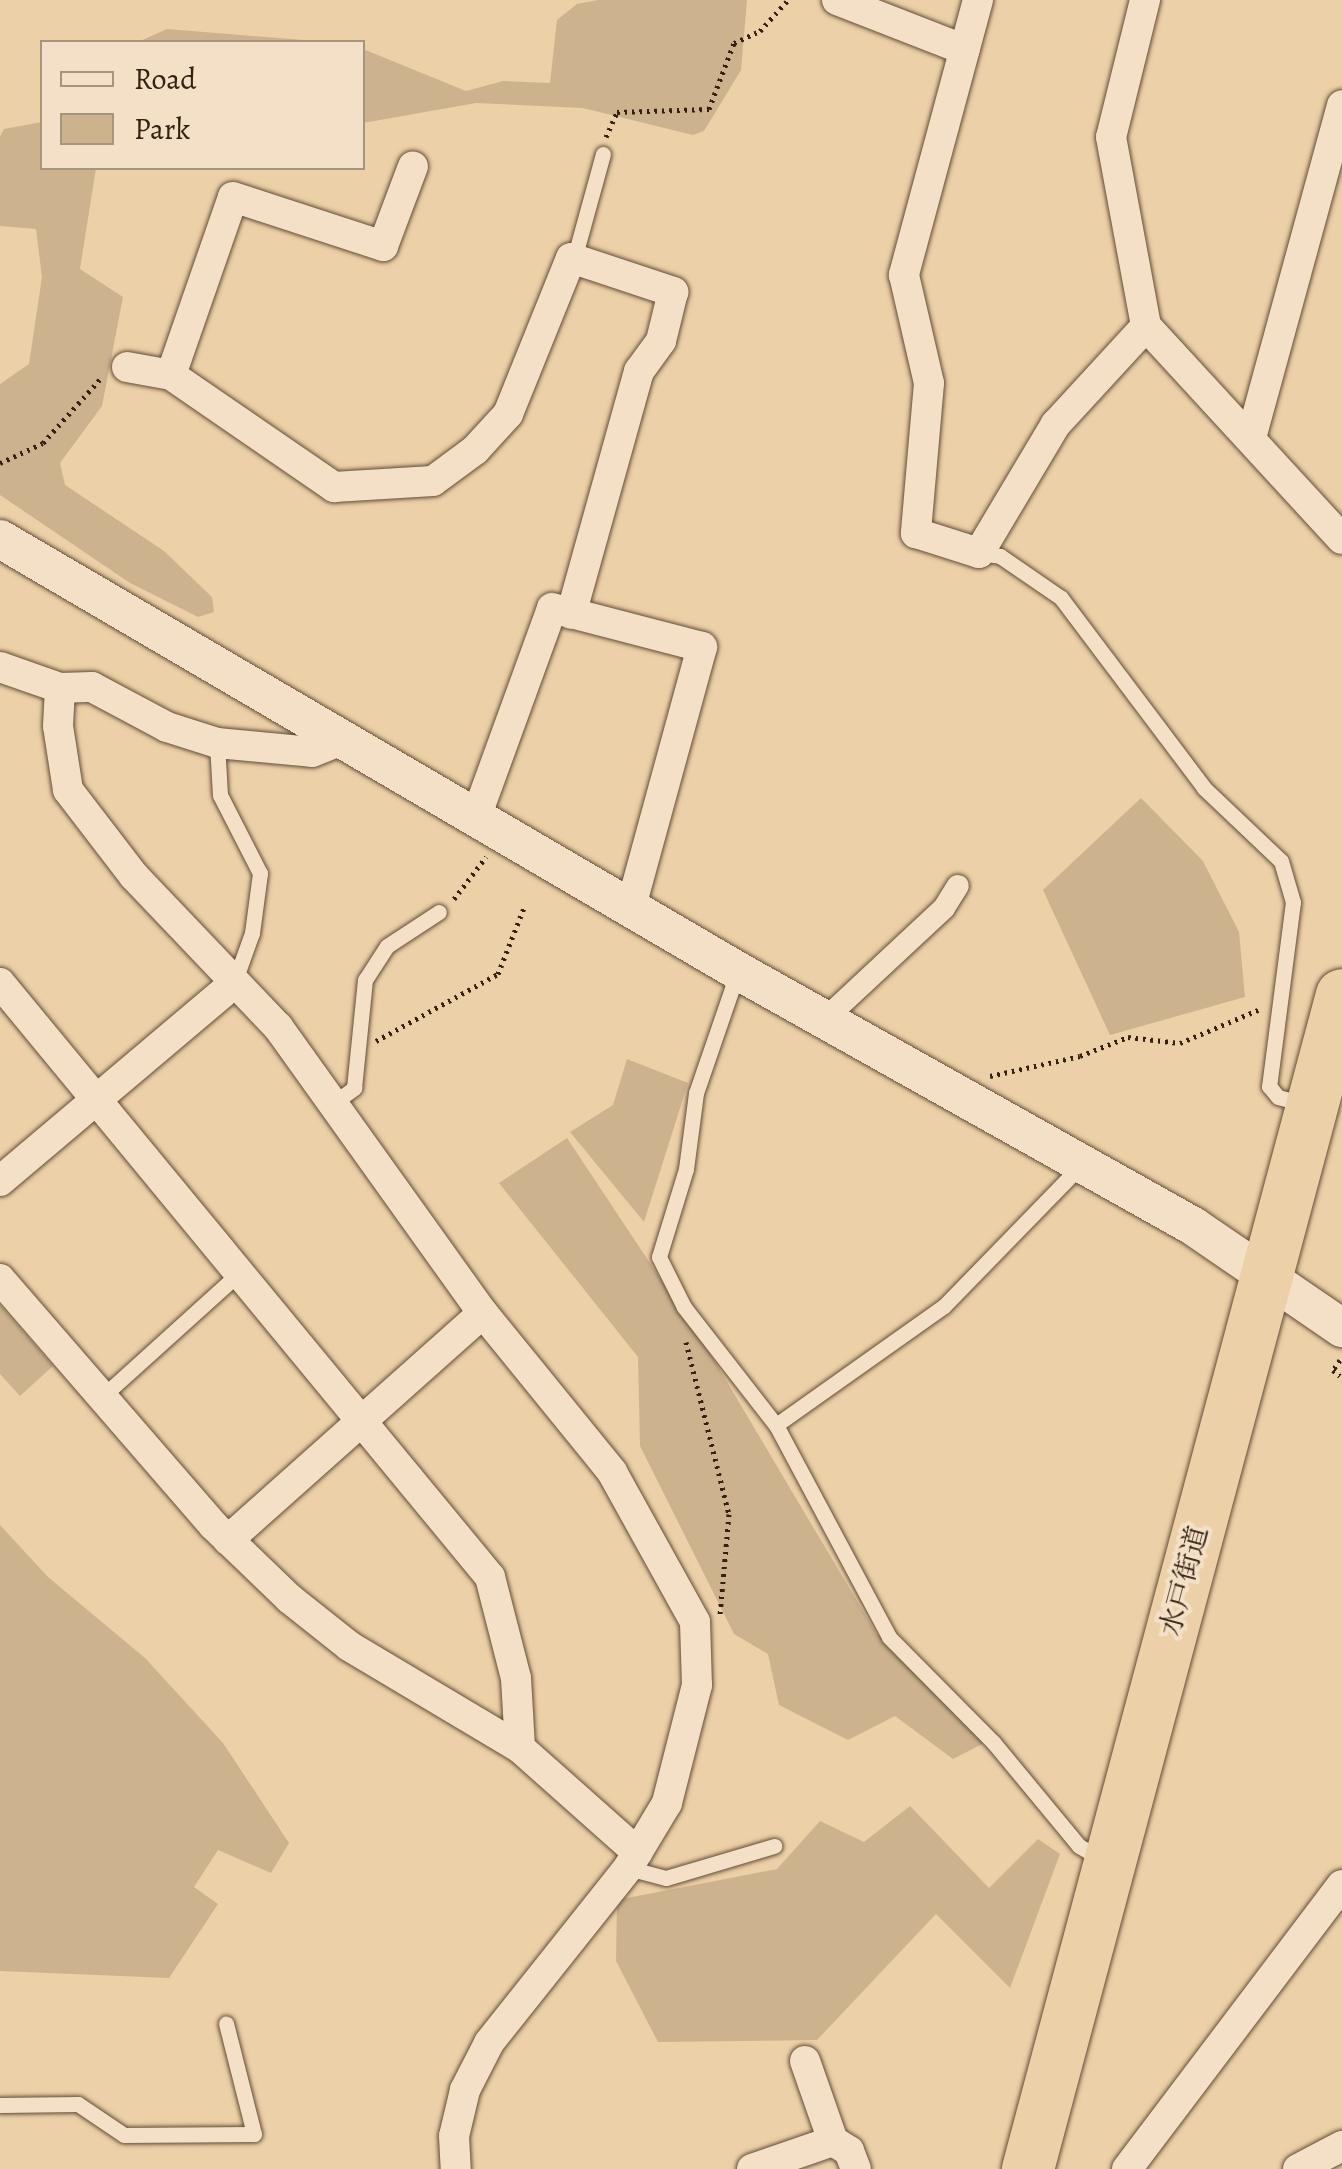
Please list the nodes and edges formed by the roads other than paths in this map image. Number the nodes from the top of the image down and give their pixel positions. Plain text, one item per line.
1 (837, 0) edge
2 (978, 0) edge
3 (1146, 0) edge
4 (965, 50) junction
5 (1342, 105) edge
6 (603, 154) road end
7 (412, 166) dead end
8 (574, 259) junction
9 (1146, 326) junction
10 (126, 367) road end
11 (171, 375) junction
12 (1251, 438) junction
13 (1342, 538) edge
14 (0, 539) edge
15 (978, 554) junction
16 (571, 614) junction
17 (0, 667) edge
18 (60, 688) junction
19 (342, 740) junction
20 (217, 743) junction
21 (488, 825) junction
22 (958, 886) dead end
23 (630, 907) junction
24 (438, 912) road end
25 (738, 971) junction
26 (0, 983) edge
27 (234, 983) junction
28 (1342, 994) edge
29 (825, 1019) junction
30 (334, 1102) junction
31 (96, 1105) junction
32 (1312, 1107) junction
33 (1082, 1164) junction
34 (0, 1182) edge
35 (1268, 1274) junction
36 (237, 1276) junction
37 (0, 1278) edge
38 (483, 1314) junction
39 (1341, 1344) edge
40 (102, 1396) junction
41 (359, 1421) junction
42 (776, 1426) junction
43 (228, 1540) junction
44 (520, 1748) junction
45 (774, 1846) dead end
46 (632, 1860) junction
47 (1108, 1864) junction
48 (1342, 1885) edge
49 (226, 2023) dead end
50 (804, 2061) dead end
51 (0, 2105) edge
52 (834, 2142) junction
53 (1342, 2146) edge
54 (761, 2168) edge
55 (456, 2169) edge
56 (856, 2169) edge
57 (1028, 2169) edge
58 (1126, 2169) edge
59 (1298, 2169) edge

1 - 4 street
2 - 4 street
3 - 9 street
4 - 15 street
5 - 12 street
6 - 8 lane
7 - 11 street
8 - 11 street
8 - 16 street
9 - 12 street
9 - 15 street
10 - 11 street
12 - 13 street
14 - 19 street
15 - 32 lane
16 - 21 street
16 - 23 street
17 - 18 street
18 - 20 street
18 - 27 street
19 - 20 street
19 - 21 street
20 - 27 lane
21 - 23 street
22 - 29 street
23 - 25 street
24 - 30 lane
25 - 29 street
25 - 42 lane
26 - 31 street
27 - 30 street
27 - 31 street
28 - 32 highway, 水戸街道
29 - 33 street
30 - 38 street
31 - 34 street
31 - 36 street
32 - 35 highway, 水戸街道
33 - 35 street
33 - 42 lane
35 - 39 street
35 - 47 highway, 水戸街道
36 - 40 lane
36 - 41 street
37 - 40 street
38 - 41 street
38 - 46 street
40 - 43 street
41 - 43 street
41 - 44 street
42 - 47 lane
43 - 44 street
44 - 46 street
45 - 46 lane
46 - 55 street
47 - 57 highway, 水戸街道
48 - 58 street
49 - 51 lane
50 - 52 street
52 - 54 street
52 - 56 street
53 - 59 street

